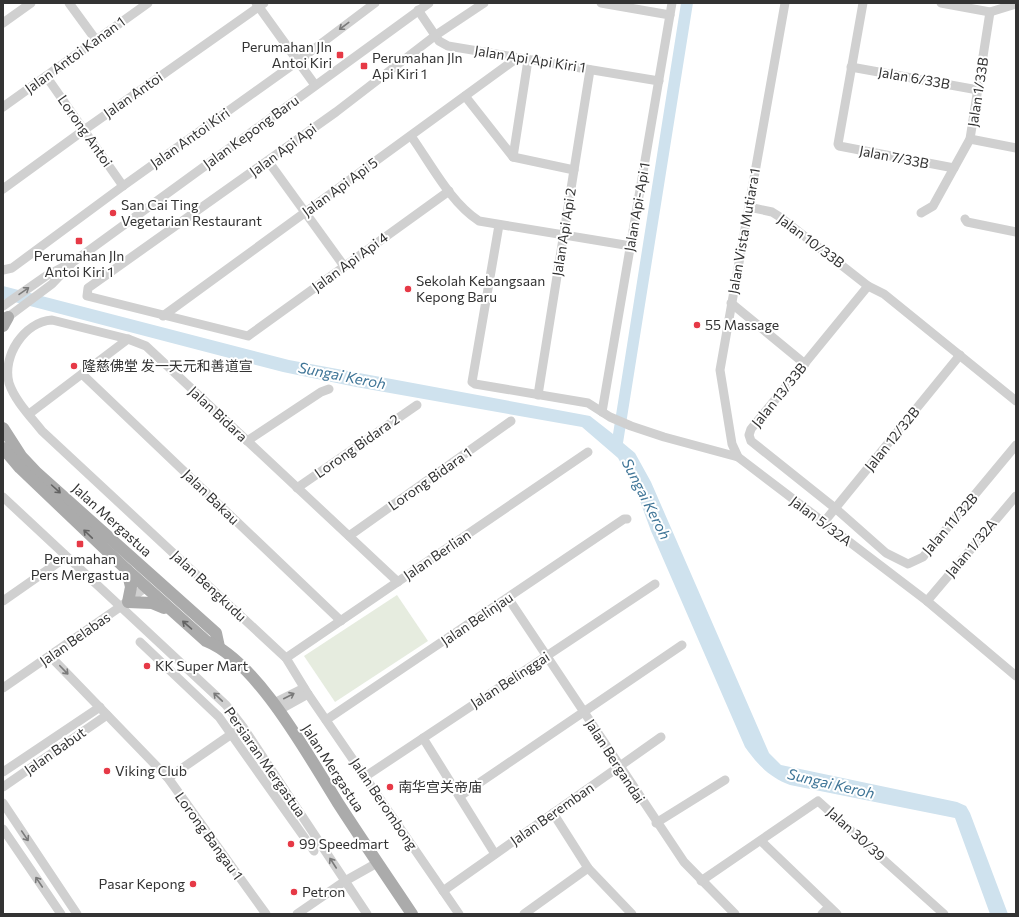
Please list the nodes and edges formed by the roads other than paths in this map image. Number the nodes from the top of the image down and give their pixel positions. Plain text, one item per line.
1 (31, 3) edge
2 (69, 3) edge
3 (148, 3) edge
4 (375, 3) edge
5 (429, 3) edge
6 (484, 3) edge
7 (602, 3) edge
8 (672, 3) edge
9 (785, 3) edge
10 (863, 3) edge
11 (941, 3) edge
12 (260, 4) edge
13 (1016, 4) edge
14 (418, 10) junction
15 (990, 12) junction
16 (670, 15) junction
17 (3, 23) edge
18 (436, 35) junction
19 (96, 40) junction
20 (517, 58) junction
21 (528, 60) junction
22 (298, 61) junction
23 (851, 66) junction
24 (590, 70) junction
25 (46, 76) junction
26 (659, 81) junction
27 (315, 86) junction
28 (978, 90) junction
29 (465, 96) junction
30 (3, 107) edge
31 (84, 130) junction
32 (411, 136) junction
33 (970, 139) junction
34 (1016, 148) edge
35 (513, 157) junction
36 (268, 161) junction
37 (954, 168) junction
38 (574, 170) junction
39 (123, 186) junction
40 (3, 189) edge
41 (449, 191) junction
42 (749, 207) junction
43 (306, 212) junction
44 (921, 213) dead end
45 (965, 219) dead end
46 (499, 225) junction
47 (1016, 232) edge
48 (564, 235) junction
49 (631, 246) junction
50 (73, 262) junction
51 (344, 266) junction
52 (3, 270) edge
53 (868, 286) junction
54 (730, 303) junction
55 (163, 316) junction
56 (6, 317) edge
57 (128, 339) junction
58 (960, 356) junction
59 (805, 364) junction
60 (82, 374) junction
61 (329, 389) dead end
62 (538, 395) junction
63 (1016, 401) edge
64 (417, 405) dead end
65 (29, 414) junction
66 (606, 414) junction
67 (511, 421) dead end
68 (3, 428) edge
69 (247, 441) junction
70 (1016, 445) edge
71 (3, 448) edge
72 (588, 452) dead end
73 (738, 457) junction
74 (297, 488) junction
75 (1016, 496) edge
76 (3, 497) edge
77 (836, 508) junction
78 (627, 519) dead end
79 (824, 522) junction
80 (349, 536) junction
81 (66, 557) junction
82 (143, 569) junction
83 (127, 570) junction
84 (398, 582) junction
85 (655, 584) dead end
86 (146, 588) junction
87 (3, 590) edge
88 (174, 597) junction
89 (508, 598) junction
90 (6, 599) edge
91 (927, 601) junction
92 (124, 605) junction
93 (174, 613) junction
94 (341, 621) junction
95 (140, 642) dead end
96 (682, 644) dead end
97 (219, 646) junction
98 (50, 656) junction
99 (546, 656) junction
100 (286, 658) junction
101 (1016, 676) edge
102 (3, 688) edge
103 (306, 691) junction
104 (100, 707) junction
105 (276, 707) junction
106 (583, 712) junction
107 (107, 715) junction
108 (326, 720) junction
109 (243, 727) junction
110 (232, 734) junction
111 (661, 737) dead end
112 (423, 738) junction
113 (619, 766) junction
114 (3, 772) edge
115 (366, 776) junction
116 (168, 778) junction
117 (725, 780) dead end
118 (3, 787) edge
119 (460, 796) junction
120 (3, 803) edge
121 (553, 813) junction
122 (656, 823) junction
123 (3, 829) edge
124 (761, 841) junction
125 (314, 851) dead end
126 (495, 854) junction
127 (377, 863) junction
128 (588, 868) junction
129 (345, 881) junction
130 (701, 881) junction
131 (443, 891) junction
132 (829, 907) junction
133 (531, 912) edge
134 (61, 914) edge
135 (77, 914) edge
136 (266, 914) edge
137 (297, 914) edge
138 (367, 914) edge
139 (412, 914) edge
140 (459, 914) edge
141 (632, 914) edge
142 (735, 914) edge
143 (822, 914) edge
144 (837, 914) edge
145 (944, 914) edge

1 - 17 street
2 - 19 street
3 - 19 street, Jalan Antoi Kanan 1
4 -> 22 street, Jalan Antoi Kiri
5 - 14 street, Jalan Kepong Baru
6 - 18 street, Jalan Api Api
7 - 16 street
8 - 16 street, Jalan Api-Api 1
9 - 42 street, Jalan Vista Mutiara 1
10 - 23 street
11 - 15 street
12 - 22 street
12 - 31 street, Jalan Antoi
13 - 15 street
14 - 18 street, Jalan Api Api Kiri 1
14 - 27 street, Jalan Kepong Baru
15 - 28 street, Jalan 1/33B
16 - 26 street, Jalan Api-Api 1
18 - 20 street, Jalan Api Api Kiri 1
18 - 36 street, Jalan Api Api
19 - 25 street, Jalan Antoi Kanan 1
20 - 21 street, Jalan Api Api Kiri 1
20 - 29 street, Jalan Api Api 5
21 - 24 street, Jalan Api Api Kiri 1
21 - 35 street
22 - 27 street
22 - 39 street, Jalan Antoi Kiri
23 - 28 street, Jalan 6/33B
23 - 37 street, Jalan 7/33B
24 - 26 street, Jalan Api Api Kiri 1
24 - 38 street, Jalan Api Api 2
25 - 30 street, Jalan Antoi Kanan 1
25 - 31 street, Lorong Antoi
26 - 49 street, Jalan Api-Api 1
27 - 50 street, Jalan Kepong Baru
28 - 33 street, Jalan 1/33B
29 - 32 street, Jalan Api Api 5
29 - 35 street
31 - 39 street, Lorong Antoi
31 - 40 street, Jalan Antoi
32 - 41 street
32 - 43 street, Jalan Api Api 5
33 - 34 street
33 - 37 street, Jalan 1/33B
35 - 38 street
36 - 43 street
36 - 55 street, Jalan Api Api
37 - 44 street, Jalan 1/33B
38 - 48 street, Jalan Api Api 2
39 - 52 street, Jalan Antoi Kiri
41 - 46 street
41 - 51 street, Jalan Api Api 4
42 - 53 street, Jalan 10/33B
42 - 54 street, Jalan Vista Mutiara 1
43 - 51 street
43 - 55 street, Jalan Api Api 5
45 - 47 street
46 - 48 street
46 - 62 street, Jalan 5/32A
48 - 49 street
48 - 62 street, Jalan Api Api 2
49 - 66 street, Jalan Api-Api 1
50 - 56 street, Jalan Kepong Baru
56 -> 50 street, Jalan Kepong Baru
51 - 55 street, Jalan Api Api 4
53 - 58 street, Jalan 10/33B
53 - 59 street, Jalan 13/33B
54 - 59 street
54 - 73 street, Jalan Vista Mutiara 1
57 - 60 street
57 - 65 street, Jalan Bidara
57 - 69 street, Jalan Bidara
58 - 63 street, Jalan 10/33B
58 - 77 street, Jalan 12/32B
59 - 77 street, Jalan 13/33B
60 - 65 street
60 - 94 street, Jalan Bakau
61 - 69 street
62 - 66 street, Jalan 5/32A
64 - 74 street, Lorong Bidara 2
65 - 100 street, Jalan Bengkudu
66 - 73 street, Jalan 5/32A
67 - 80 street, Lorong Bidara 1
68 -> 82 main road, Jalan Mergastua
69 - 74 street, Jalan Bidara
70 - 77 street, Jalan 11/32B
83 -> 71 main road, Jalan Mergastua
72 - 84 street, Jalan Berlian
73 - 79 street, Jalan 5/32A
74 - 80 street, Jalan Bidara
75 - 91 street, Jalan 1/32A
76 - 81 street, Persiaran Mergastua
77 - 79 street, Jalan 12/32B
78 - 89 street, Jalan Belinjau
79 - 91 street, Jalan 5/32A
80 - 84 street, Jalan Bidara
81 - 90 street
81 - 92 street, Persiaran Mergastua
82 - 86 main road
82 - 88 main road, Jalan Mergastua
83 - 86 main road, Jalan Mergastua
83 - 92 main road
84 - 94 street, Jalan Berlian
85 - 99 street, Jalan Belinggai
86 - 88 main road
86 - 92 street, Jalan Belabas
86 - 93 main road, Jalan Mergastua
87 - 90 street
88 - 97 main road, Jalan Mergastua
89 - 99 street, Jalan Bergandai
89 - 108 street, Jalan Belinjau
91 - 101 street, Jalan 5/32A
92 - 93 main road
92 - 98 street, Jalan Belabas
109 -> 92 street, Persiaran Mergastua
97 -> 93 main road, Jalan Mergastua
94 - 100 street, Jalan Berlian
95 - 110 street, Persiaran Mergastua
96 - 106 street
97 - 105 main road, Jalan Mergastua
98 - 102 street, Jalan Belabas
98 -> 104 street, Lorong Bangau 1
99 - 106 street, Jalan Bergandai
99 - 112 street, Jalan Belinggai
100 - 103 street, Jalan Berombong
103 - 105 street
103 - 108 street, Jalan Berombong
104 - 107 street, Lorong Bangau 1
104 - 114 street, Jalan Babut
105 - 127 main road, Jalan Mergastua
106 - 113 street, Jalan Bergandai
106 - 119 street
107 - 116 street, Lorong Bangau 1
107 - 118 street, Jalan Babut
108 - 115 street, Jalan Berombong
109 - 110 street
129 -> 109 street, Persiaran Mergastua
110 - 116 street
110 - 125 street, Persiaran Mergastua
111 - 113 street, Jalan Beremban
112 - 115 street, Jalan Belinggai
112 - 119 street
113 - 121 street, Jalan Beremban
113 - 122 street, Jalan Bergandai
115 - 131 street, Jalan Berombong
116 - 136 street, Lorong Bangau 1
117 - 122 street
119 - 126 street
120 -> 135 street
121 - 126 street, Jalan Beremban
121 - 128 street
122 - 130 street, Jalan Bergandai
134 -> 123 street
124 - 130 street, Jalan 30/39
124 - 132 street
124 - 145 street, Jalan 30/39
126 - 131 street, Jalan Beremban
127 - 129 street
127 - 139 main road, Jalan Mergastua
128 - 133 street
128 - 141 street
129 - 137 street
129 - 138 street, Persiaran Mergastua
130 - 142 street, Jalan Bergandai
131 - 140 street, Jalan Berombong
132 - 143 street
132 - 144 street

